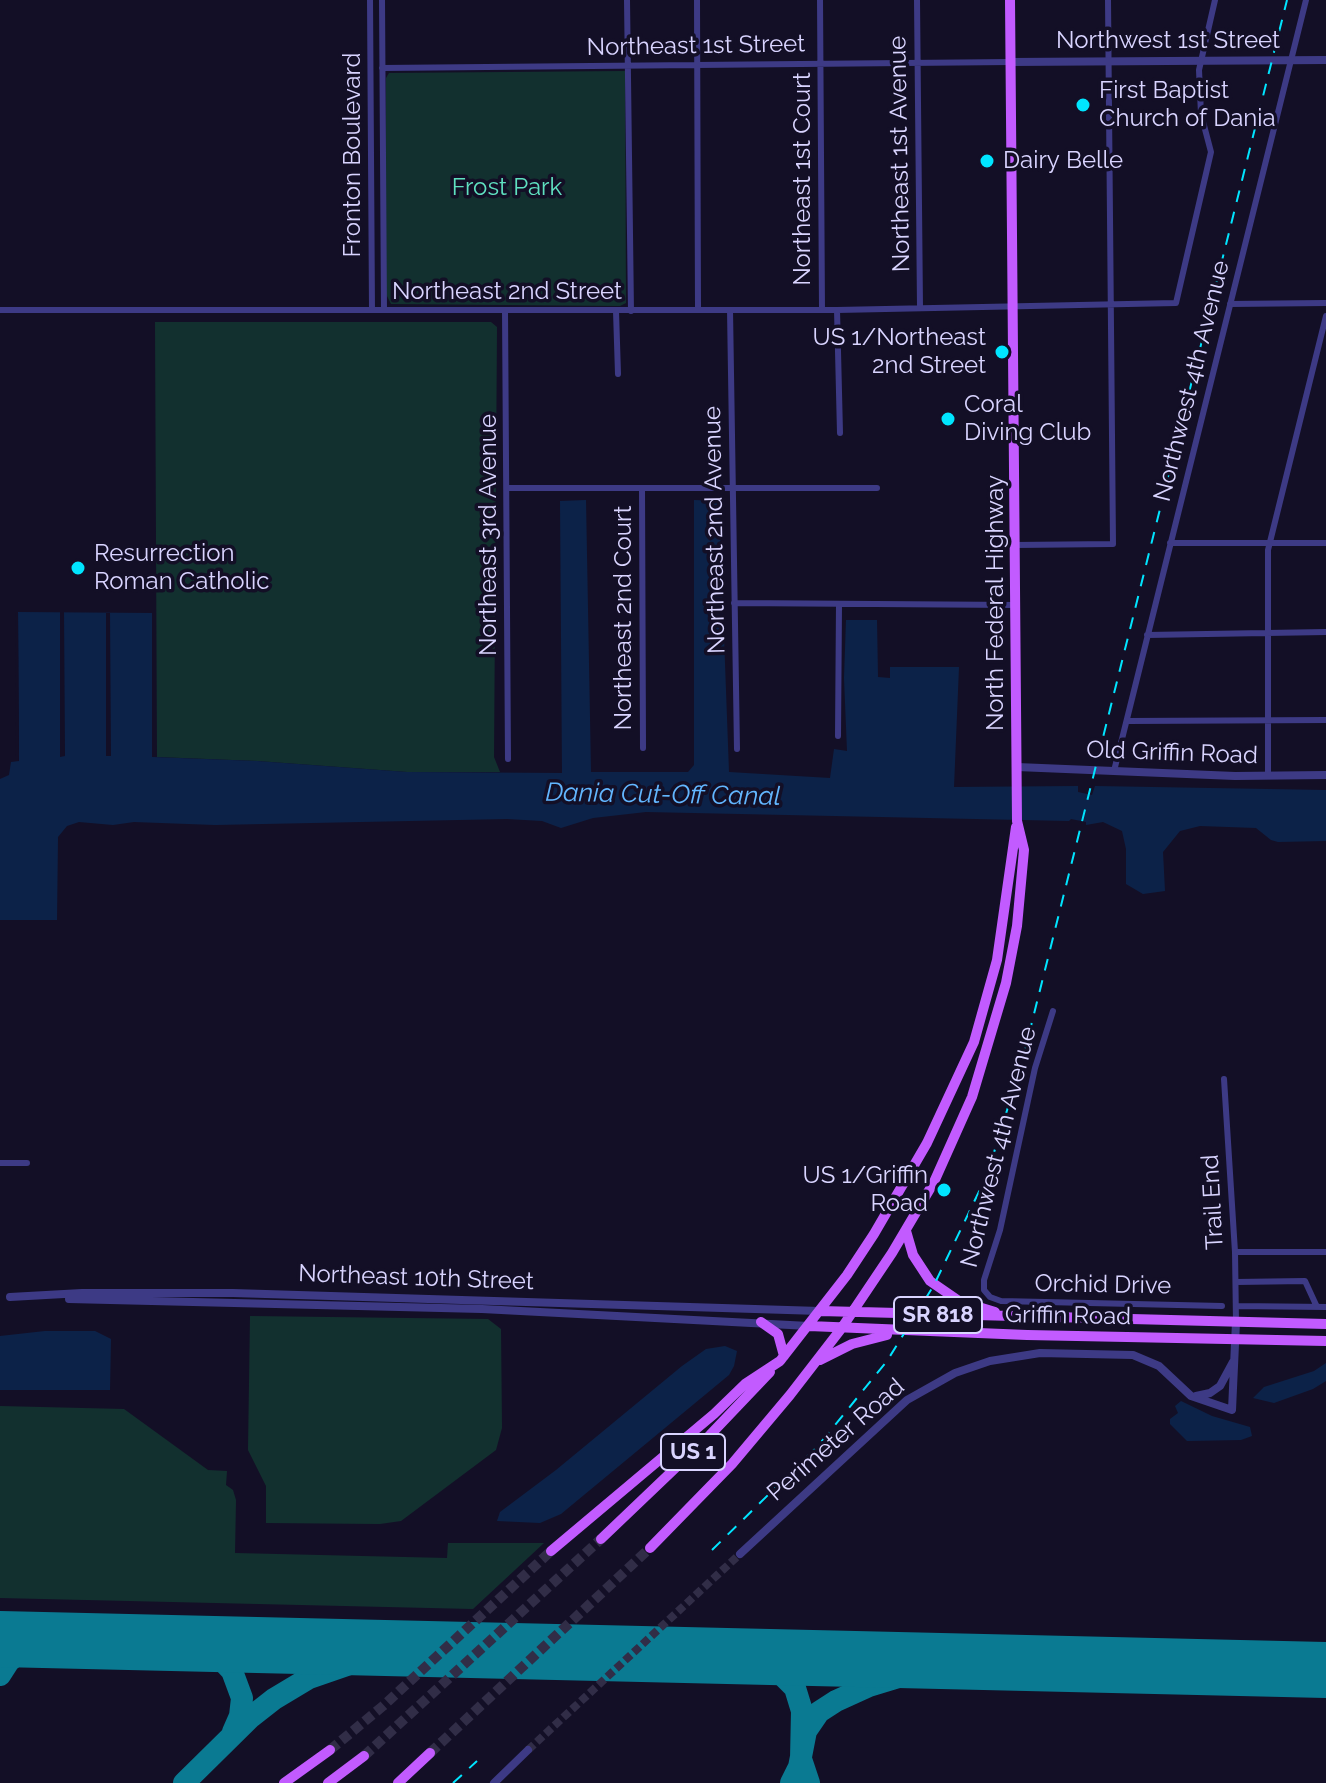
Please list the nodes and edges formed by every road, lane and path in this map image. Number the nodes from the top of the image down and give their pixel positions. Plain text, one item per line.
1 (370, 0) edge
2 (382, 0) edge
3 (627, 0) edge
4 (697, 0) edge
5 (820, 0) edge
6 (917, 0) edge
7 (1010, 0) edge
8 (1108, 0) edge
9 (1215, 0) edge
10 (1306, 0) edge
11 (1201, 59) junction
12 (1110, 60) junction
13 (1291, 60) junction
14 (1326, 60) edge
15 (1010, 62) junction
16 (821, 63) junction
17 (917, 63) junction
18 (629, 65) junction
19 (698, 65) junction
20 (382, 68) junction
21 (1112, 303) junction
22 (1326, 303) edge
23 (1230, 304) junction
24 (1013, 305) junction
25 (920, 307) junction
26 (822, 309) junction
27 (0, 310) edge
28 (372, 310) junction
29 (384, 310) junction
30 (505, 310) junction
31 (698, 310) junction
32 (730, 310) junction
33 (837, 310) junction
34 (616, 311) junction
35 (631, 311) junction
36 (1326, 316) edge
37 (618, 374) dead end
38 (840, 433) dead end
39 (508, 488) junction
40 (642, 488) junction
41 (731, 488) junction
42 (877, 488) dead end
43 (1170, 543) junction
44 (1270, 543) junction
45 (1326, 543) edge
46 (1015, 545) junction
47 (734, 603) junction
48 (839, 604) junction
49 (1016, 605) junction
50 (1326, 632) edge
51 (1268, 633) junction
52 (1147, 635) junction
53 (1326, 720) edge
54 (1128, 721) junction
55 (1268, 721) junction
56 (838, 736) dead end
57 (643, 748) dead end
58 (737, 749) dead end
59 (508, 759) dead end
60 (1017, 767) junction
61 (1114, 771) junction
62 (1326, 775) edge
63 (1268, 776) junction
64 (1017, 821) junction
65 (1053, 1011) dead end
66 (974, 1042) junction
67 (987, 1051) junction
68 (1224, 1079) dead end
69 (0, 1163) edge
70 (27, 1163) dead end
71 (906, 1231) junction
72 (1235, 1252) junction
73 (1326, 1252) edge
74 (1236, 1282) junction
75 (986, 1293) joint
76 (260, 1294) junction
77 (0, 1297) edge
78 (10, 1297) junction
79 (241, 1302) junction
80 (439, 1304) junction
81 (1222, 1306) dead end
82 (1236, 1306) junction
83 (1317, 1307) junction
84 (1326, 1307) edge
85 (820, 1311) junction
86 (853, 1313) junction
87 (1024, 1318) junction
88 (761, 1322) junction
89 (1236, 1322) junction
90 (1326, 1324) edge
91 (809, 1326) junction
92 (841, 1329) junction
93 (900, 1332) junction
94 (1235, 1339) junction
95 (1326, 1341) edge
96 (1235, 1358) junction
97 (782, 1359) junction
98 (818, 1361) junction
99 (1191, 1396) junction
100 (601, 1539) tunnel mouth
101 (650, 1548) tunnel mouth
102 (551, 1551) tunnel mouth
103 (740, 1554) tunnel mouth
104 (330, 1750) tunnel mouth
105 (528, 1750) tunnel mouth
106 (430, 1753) tunnel mouth
107 (364, 1756) tunnel mouth
108 (284, 1783) edge
109 (328, 1783) edge
110 (398, 1783) edge
111 (494, 1783) edge

1 - 28 street, Fronton Boulevard
2 - 20 street, Fronton Boulevard
3 - 18 street
4 - 19 street
5 - 16 street, Northeast 1st Court
6 - 17 street, Northeast 1st Avenue
7 - 15 main road, North Federal Highway / US 1
8 - 12 street
9 - 11 street
10 - 13 street, Northwest 4th Avenue
11 - 12 street, Northwest 1st Street
11 - 13 street, Northwest 1st Street
11 - 21 street, Northeast 2nd Street
12 - 15 street, Northwest 1st Street
12 - 21 street
13 - 14 street, Northwest 1st Street
13 - 23 street, Northwest 4th Avenue
15 - 17 street, Northeast 1st Street
15 - 24 main road, North Federal Highway / US 1
16 - 17 street, Northeast 1st Street
16 - 19 street, Northeast 1st Street
16 - 26 street, Northeast 1st Court
17 - 25 street, Northeast 1st Avenue
18 - 19 street, Northeast 1st Street
18 - 20 street, Northeast 1st Street
18 - 35 street
19 - 31 street
20 - 29 street, Fronton Boulevard
21 - 24 street, Northeast 2nd Street
21 - 46 street
22 - 23 street
23 - 43 street, Northwest 4th Avenue
24 - 25 street, Northeast 2nd Street
24 - 46 main road, North Federal Highway / US 1
25 - 33 street, Northeast 2nd Street
26 - 32 street, Northeast 2nd Street
26 - 33 street, Northeast 2nd Street
27 - 28 street, Northeast 2nd Street
28 - 29 street, Northeast 2nd Street
29 - 30 street, Northeast 2nd Street
30 - 34 street, Northeast 2nd Street
30 - 39 street, Northeast 3rd Avenue
31 - 32 street, Northeast 2nd Street
31 - 35 street, Northeast 2nd Street
32 - 41 street, Northeast 2nd Avenue
33 - 38 street, Northeast 1st Court
34 - 35 street, Northeast 2nd Street
34 - 37 street
36 - 44 street
39 - 40 street
39 - 59 street, Northeast 3rd Avenue
40 - 41 street
40 - 57 street, Northeast 2nd Court
41 - 42 street
41 - 47 street, Northeast 2nd Avenue
43 - 44 street
43 - 52 street, Northwest 4th Avenue
44 - 45 street
44 - 51 street
46 - 49 main road, North Federal Highway / US 1
47 - 48 street
47 - 58 street, Northeast 2nd Avenue
48 - 49 street
48 - 56 street
49 - 60 main road, North Federal Highway / US 1
50 - 51 street
51 - 52 street
51 - 55 street
52 - 54 street, Northwest 4th Avenue
53 - 55 street
54 - 55 street
54 - 61 street, Northwest 4th Avenue
55 - 63 street
60 - 61 street, Old Griffin Road
60 - 64 main road, North Federal Highway / US 1
61 - 63 street, Old Griffin Road
62 - 63 street, Old Griffin Road
64 - 66 main road, North Federal Highway / US 1
64 - 67 main road, North Federal Highway / US 1
65 - 75 street, Northwest 4th Avenue
66 - 67 street
66 - 85 main road, North Federal Highway / US 1
67 - 71 main road, North Federal Highway / US 1
68 - 72 street, Trail End
69 - 70 street
71 - 86 main road, North Federal Highway / US 1
71 - 87 main road
72 - 73 street
72 - 74 street, Trail End
74 - 82 street, Trail End
74 - 83 street
75 - 81 street, Orchid Drive
76 - 78 street, Northeast 10th Street
76 - 79 street
76 - 80 street, Northeast 10th Street
77 - 78 street, Northeast 10th Street
78 - 79 street, Northeast 10th Street
79 - 80 street, Northeast 10th Street
80 - 85 street, Northeast 10th Street
80 - 88 street, Northeast 10th Street
82 - 83 street
82 - 89 street, Trail End
83 - 84 street
85 - 86 main road, Griffin Road / SR 818
85 - 91 main road, North Federal Highway / US 1
86 - 87 main road, Griffin Road / SR 818
86 - 92 main road, North Federal Highway / US 1
87 - 89 main road, Griffin Road / SR 818
88 - 91 street, Northeast 10th Street
88 - 97 main road
89 - 90 main road, Griffin Road / SR 818
89 - 94 street, Perimeter Road
91 - 92 main road, Griffin Road / SR 818
91 - 97 main road, North Federal Highway / US 1
92 - 93 main road, Griffin Road / SR 818
92 - 98 main road, North Federal Highway / US 1
93 - 94 main road, Griffin Road / SR 818
93 - 98 main road
94 - 95 main road, Griffin Road / SR 818
94 - 96 street, Perimeter Road
96 - 99 street
96 - 99 street, Perimeter Road
97 - 100 main road, North Federal Highway / US 1
97 - 102 main road
98 - 101 main road, North Federal Highway / US 1
99 - 103 street, Perimeter Road
104 - 108 main road
105 - 111 street
106 - 110 main road
107 - 109 main road

